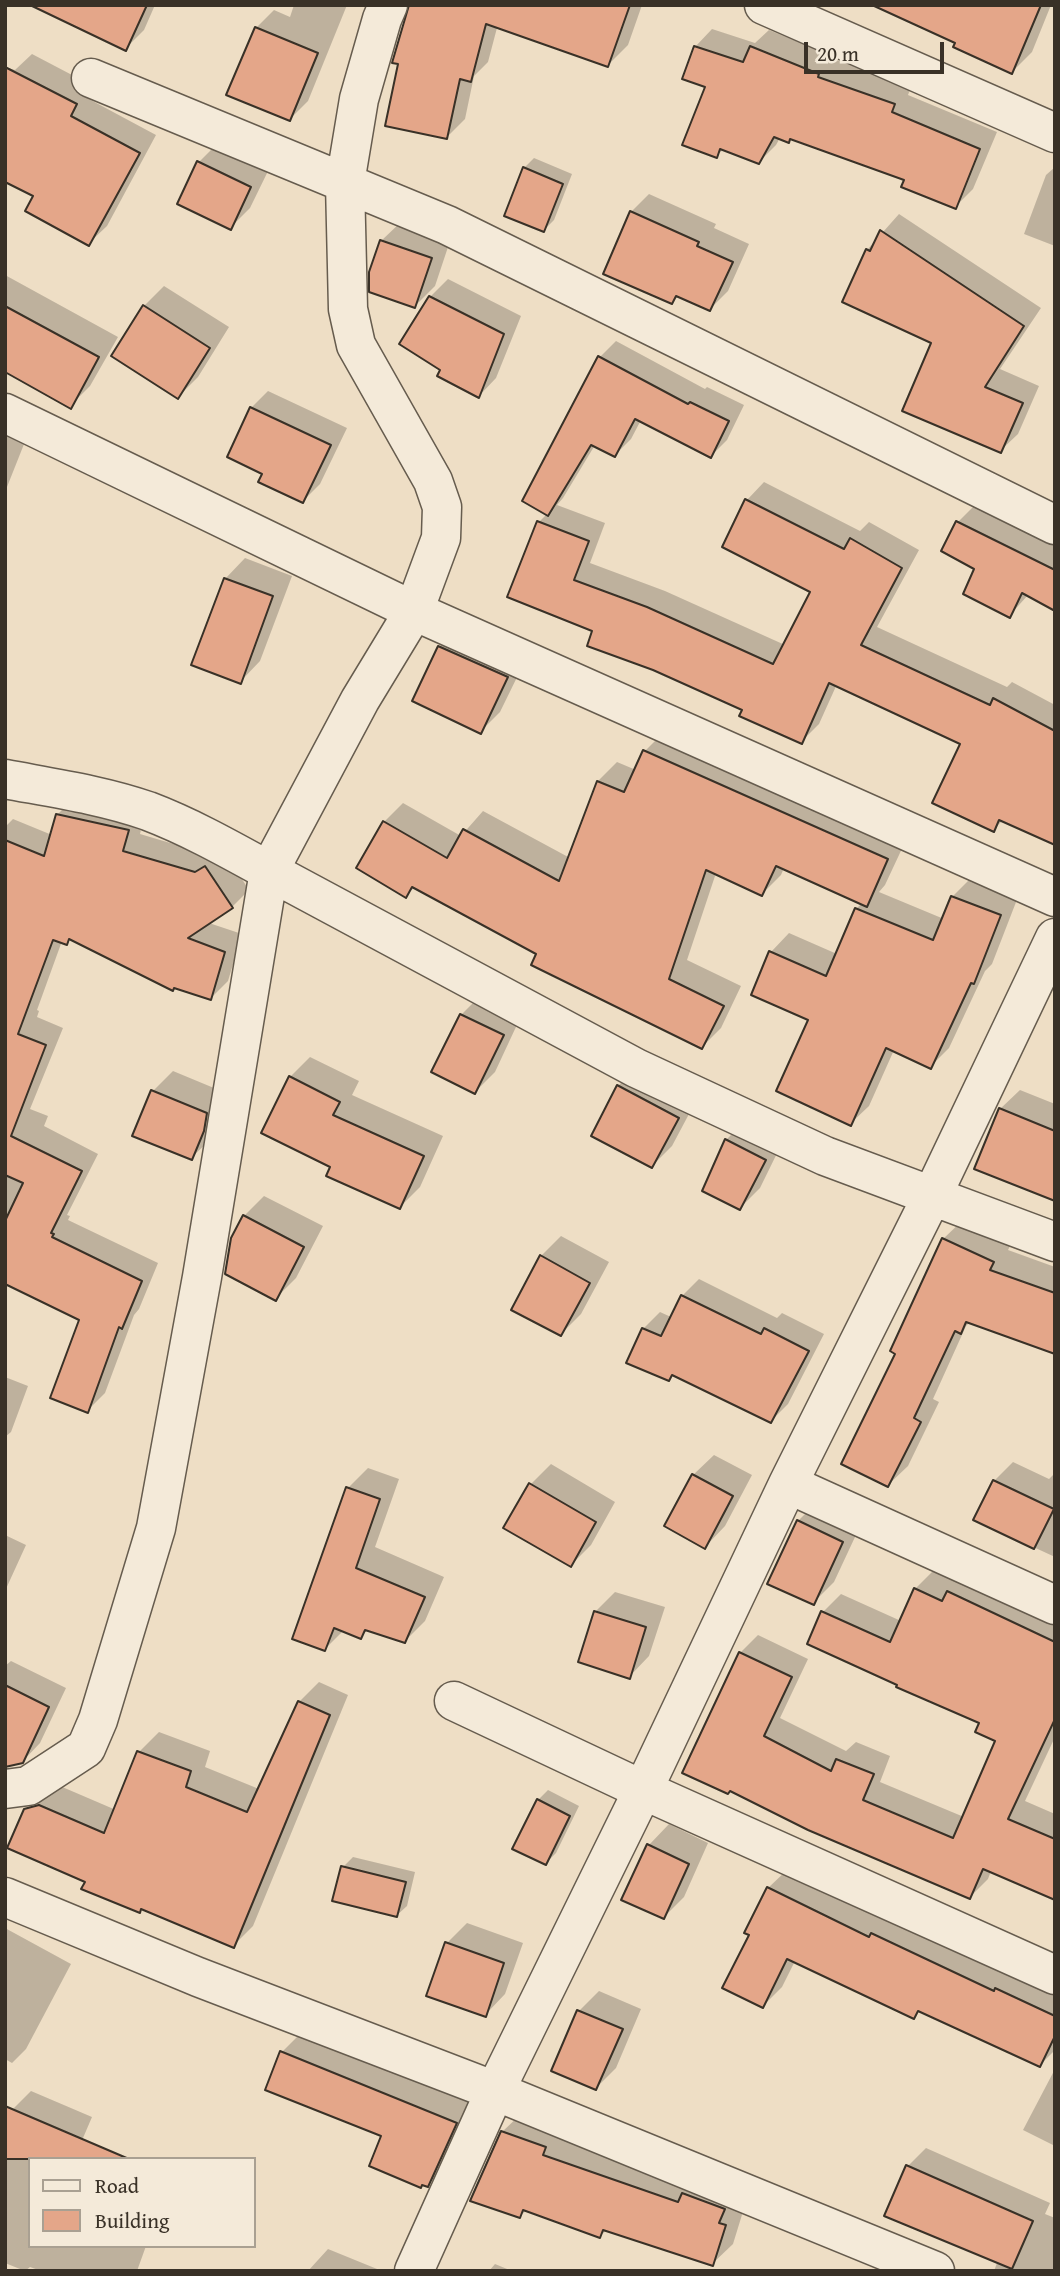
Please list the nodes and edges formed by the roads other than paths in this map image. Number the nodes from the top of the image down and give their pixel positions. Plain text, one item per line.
1 (388, 5) edge
2 (764, 5) edge
3 (91, 78) dead end
4 (1055, 133) edge
5 (345, 183) junction
6 (5, 413) edge
7 (1055, 525) edge
8 (414, 611) junction
9 (5, 779) edge
10 (269, 871) junction
11 (1055, 897) edge
12 (1055, 938) edge
13 (933, 1196) junction
14 (1055, 1242) edge
15 (788, 1484) junction
16 (1055, 1605) edge
17 (454, 1701) dead end
18 (5, 1788) edge
19 (642, 1790) junction
20 (5, 1897) edge
21 (1055, 1975) edge
22 (495, 2091) junction
23 (414, 2271) edge
24 (935, 2271) edge

1 - 5 street
2 - 4 street
3 - 5 street
5 - 7 street
5 - 8 street
6 - 8 street
8 - 10 street
8 - 11 street
9 - 10 street
10 - 13 street
10 - 18 street
12 - 13 street
13 - 14 street
13 - 15 street
15 - 16 street
15 - 19 street
17 - 19 street
19 - 21 street
19 - 22 street
20 - 22 street
22 - 23 street
22 - 24 street

